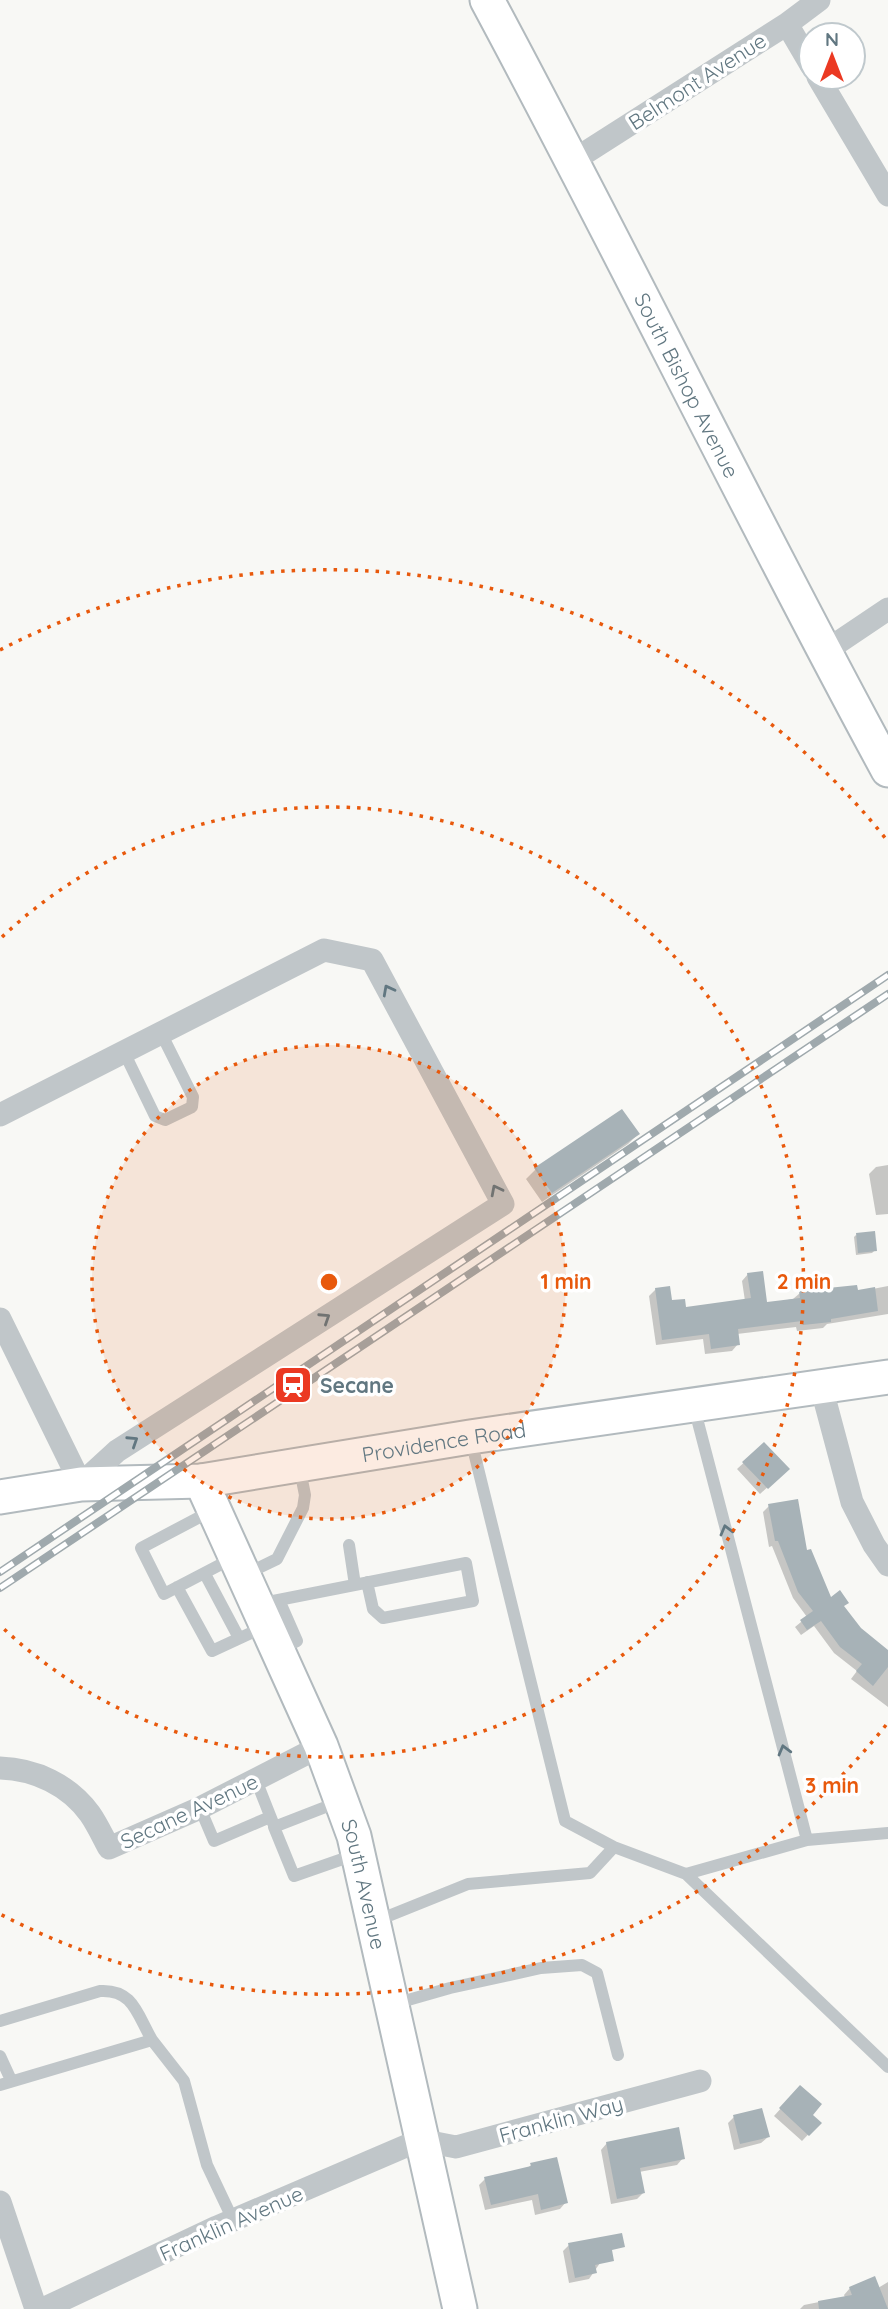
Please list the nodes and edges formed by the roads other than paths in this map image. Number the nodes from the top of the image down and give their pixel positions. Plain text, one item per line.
1 (487, 0) edge
2 (819, 0) edge
3 (787, 24) junction
4 (797, 41) edge
5 (826, 91) edge
6 (573, 160) junction
7 (888, 195) edge
8 (888, 609) edge
9 (824, 652) junction
10 (888, 770) edge
11 (161, 1033) junction
12 (124, 1052) junction
13 (0, 1115) edge
14 (0, 1319) edge
15 (888, 1377) edge
16 (821, 1386) junction
17 (693, 1404) junction
18 (470, 1437) junction
19 (299, 1465) junction
20 (81, 1484) junction
21 (207, 1496) junction
22 (0, 1497) edge
23 (349, 1545) dead end
24 (888, 1565) edge
25 (205, 1574) junction
26 (361, 1583) junction
27 (177, 1587) junction
28 (257, 1607) junction
29 (321, 1746) junction
30 (0, 1768) edge
31 (256, 1780) junction
32 (341, 1801) junction
33 (200, 1808) junction
34 (272, 1822) junction
35 (888, 1833) edge
36 (807, 1840) junction
37 (614, 1847) junction
38 (358, 1854) junction
39 (686, 1874) junction
40 (372, 1922) junction
41 (391, 2005) junction
42 (0, 2021) edge
43 (152, 2040) junction
44 (618, 2055) dead end
45 (0, 2056) edge
46 (888, 2067) edge
47 (700, 2081) dead end
48 (6, 2083) edge
49 (420, 2140) junction
50 (0, 2202) edge
51 (233, 2220) junction
52 (36, 2309) edge
53 (43, 2309) edge
54 (460, 2309) edge

1 - 6 street, South Bishop Avenue
2 - 3 street, Belmont Avenue
3 - 4 street
3 - 6 street, Belmont Avenue
5 - 7 street
6 - 9 street, South Bishop Avenue
8 - 9 street
9 - 10 street, South Bishop Avenue
11 - 12 street
11 - 12 lane
20 -> 11 street
12 - 13 street
14 - 20 street
15 - 16 street, Providence Road
16 - 17 street, Providence Road
16 - 24 street
17 - 18 street, Providence Road
36 -> 17 lane
18 - 19 street, Providence Road
18 - 37 lane
19 - 21 street, Providence Road
19 - 28 lane
20 - 21 street, Providence Road
20 - 22 street, Providence Road
21 - 27 lane
21 - 28 street, South Avenue
23 - 26 lane
25 - 27 lane
25 - 28 lane
25 - 28 lane
26 - 26 lane
26 - 28 lane
27 - 28 lane
28 - 29 street, South Avenue
29 - 31 street, Secane Avenue
29 - 32 street, South Avenue
30 - 33 street, Secane Avenue
31 - 33 street, Secane Avenue
31 - 34 lane
32 - 34 lane
32 - 38 street, South Avenue
33 - 34 lane
34 - 38 lane
35 - 36 lane
36 - 39 lane
37 - 39 lane
37 - 40 lane
38 - 40 street, South Avenue
39 - 46 lane
40 - 41 street, South Avenue
41 - 44 lane
41 - 49 street, South Avenue
42 - 43 lane
43 - 48 lane
43 - 51 lane
45 - 48 lane
47 - 49 street, Franklin Way
49 - 51 street, Franklin Avenue
49 - 54 street, South Avenue
50 - 52 street
51 - 53 street, Franklin Avenue

